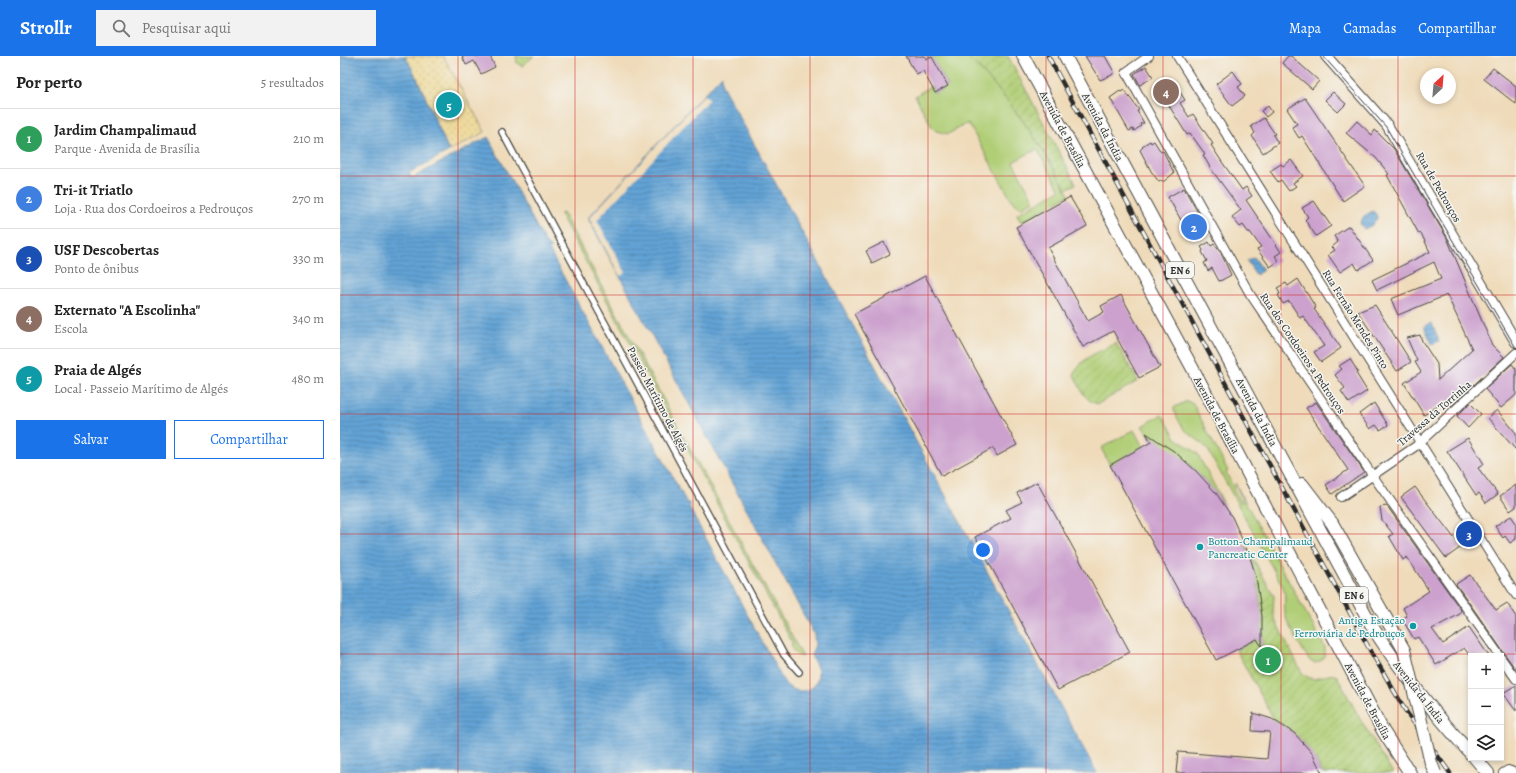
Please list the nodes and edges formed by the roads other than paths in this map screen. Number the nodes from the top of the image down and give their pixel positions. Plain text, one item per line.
1 (1024, 56) edge
2 (1065, 56) edge
3 (1149, 56) edge
4 (1177, 56) edge
5 (1326, 56) edge
6 (502, 132) dead end
7 (1516, 342) edge
8 (1516, 353) edge
9 (1420, 442) junction
10 (1280, 456) junction
11 (1372, 476) junction
12 (1341, 497) dead end
13 (1516, 595) edge
14 (1497, 653) edge
15 (1504, 662) edge
16 (799, 672) dead end
17 (1516, 679) edge
18 (1468, 751) edge
19 (1478, 761) edge
20 (1410, 773) edge
21 (1435, 773) edge
22 (1488, 773) edge
23 (1503, 773) edge
24 (1516, 773) edge

1 - 20 main road, Avenida de Brasília
2 - 10 main road, Avenida da Índia / EN 6
3 - 11 street, Rua dos Cordoeiros a Pedrouços
4 - 9 street, Rua Fernão Mendes Pinto
5 - 7 street, Rua de Pedrouços
6 - 16 street, Passeio Marítimo de Algés
8 - 9 street, Travessa da Torrinha
9 - 11 street, Travessa da Torrinha
9 - 13 street, Rua Fernão Mendes Pinto
10 - 18 main road, Avenida da Índia / EN 6
10 - 21 main road, bridge
11 - 12 street, Travessa da Torrinha
11 - 14 street, Rua dos Cordoeiros a Pedrouços
15 - 17 street, Rua dos Cordoeiros a Pedrouços
19 - 22 main road
23 - 24 street

